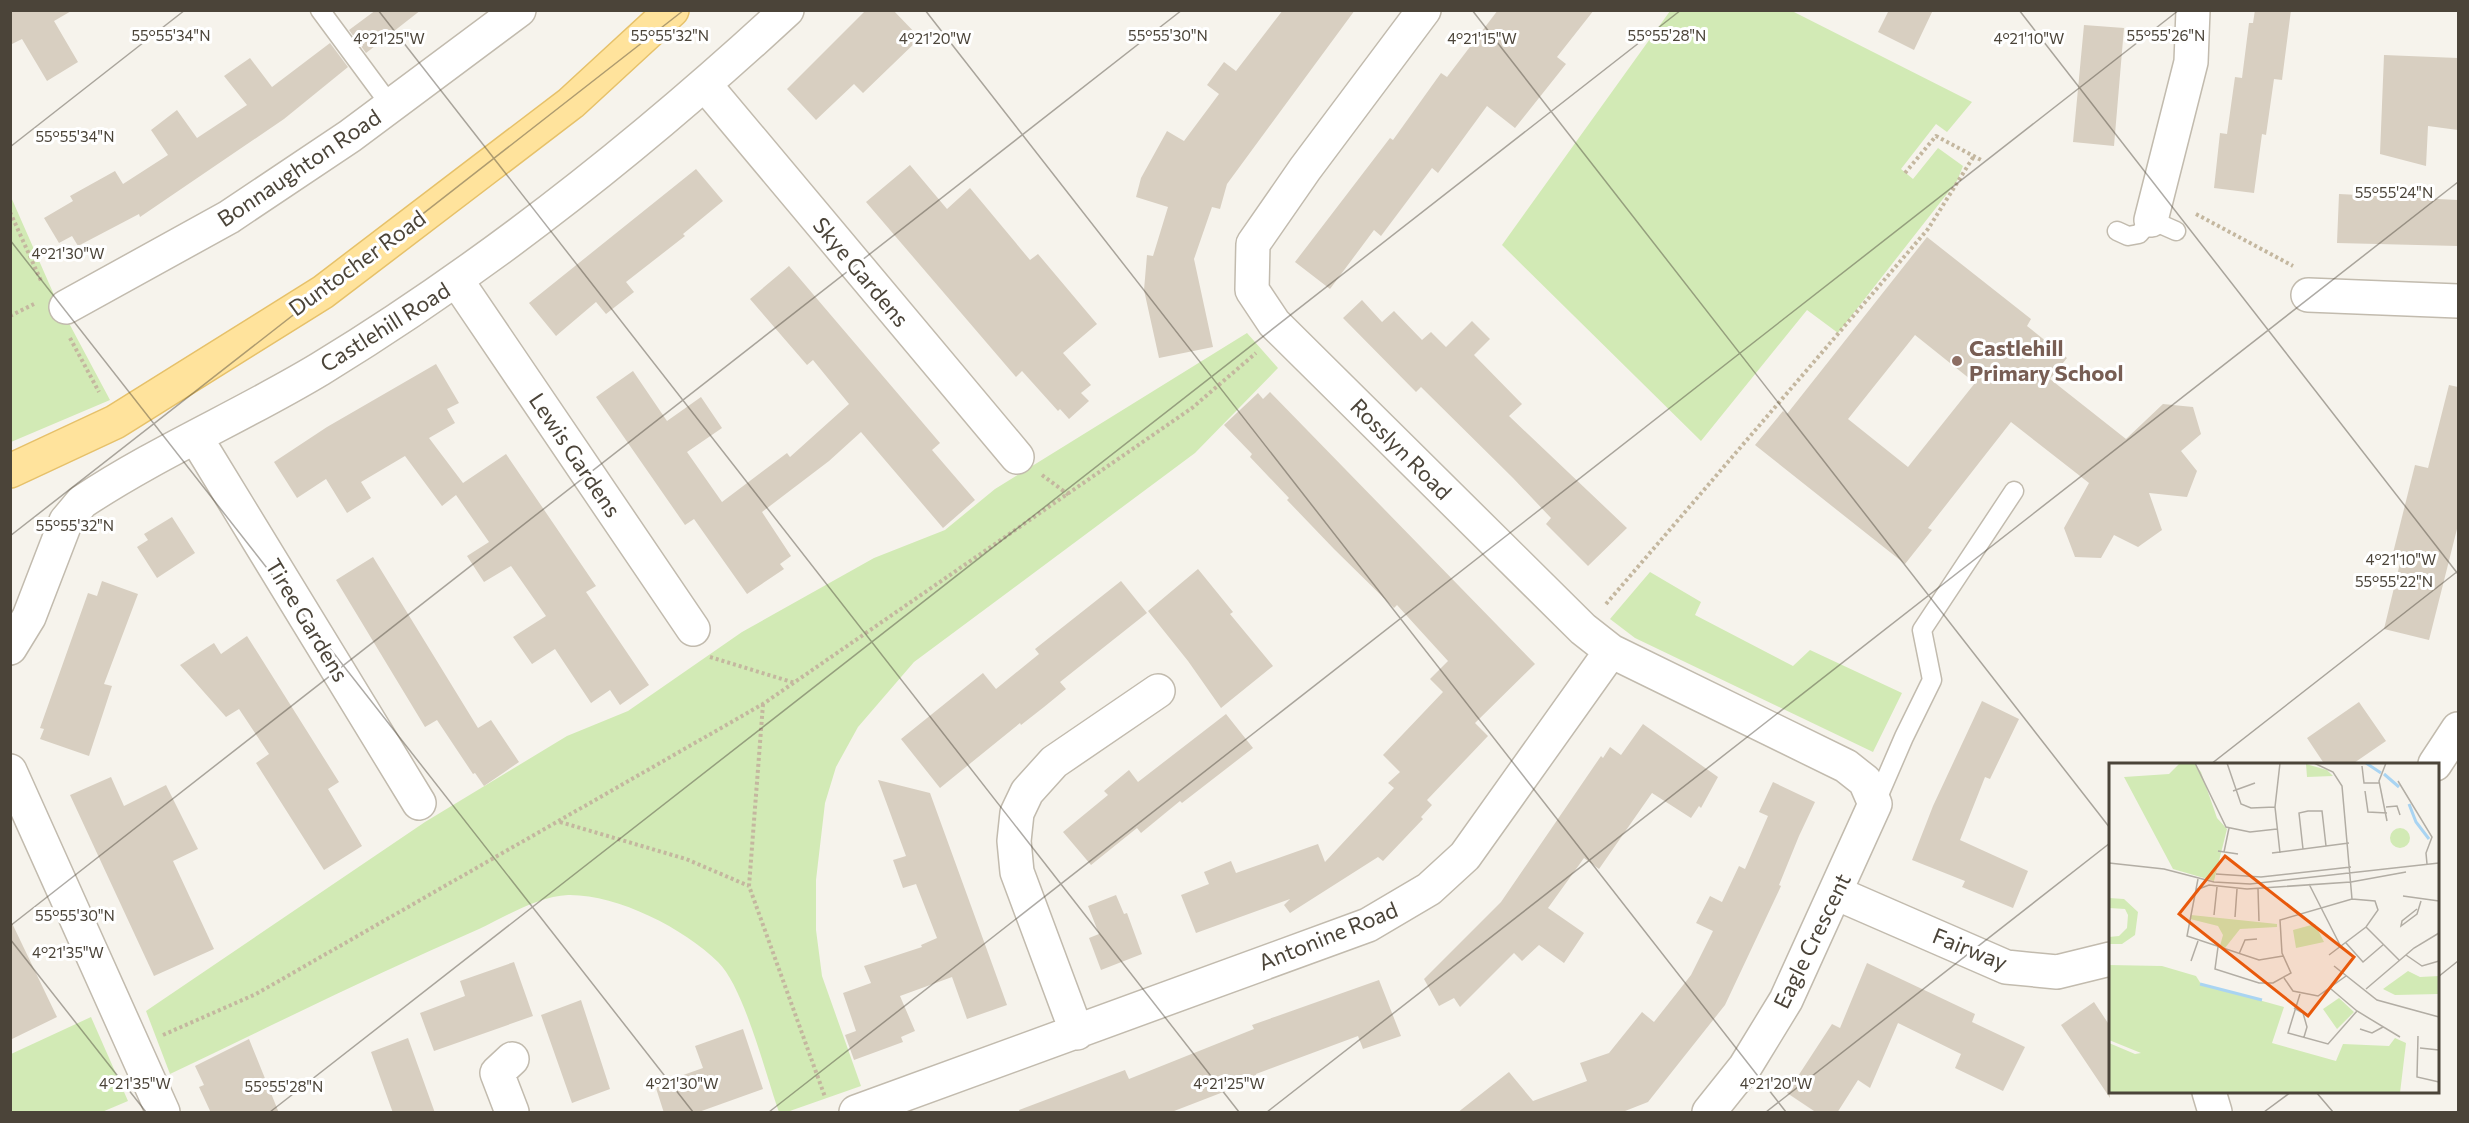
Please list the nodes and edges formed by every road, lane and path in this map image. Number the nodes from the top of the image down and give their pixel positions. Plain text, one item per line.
1 (320, 10) edge
2 (519, 10) edge
3 (672, 10) edge
4 (787, 10) edge
5 (1424, 10) edge
6 (2193, 10) edge
7 (706, 86) junction
8 (391, 106) junction
9 (1974, 156) junction
10 (1983, 161) dead end
11 (1905, 173) dead end
12 (2162, 215) junction
13 (2117, 231) dead end
14 (457, 281) junction
15 (2308, 295) joint
16 (2458, 301) edge
17 (53, 305) joint
18 (10, 316) edge
19 (1282, 331) junction
20 (196, 438) junction
21 (1017, 458) dead end
22 (10, 471) edge
23 (2014, 491) dead end
24 (1600, 611) dead end
25 (693, 629) joint
26 (10, 648) edge
27 (1611, 651) junction
28 (795, 683) junction
29 (1158, 691) dead end
30 (763, 704) junction
31 (2458, 729) edge
32 (2436, 763) edge
33 (10, 771) edge
34 (419, 803) dead end
35 (1875, 804) junction
36 (559, 821) junction
37 (749, 886) junction
38 (1836, 893) junction
39 (2109, 959) edge
40 (1077, 1033) junction
41 (134, 1048) junction
42 (512, 1059) dead end
43 (2209, 1093) edge
44 (842, 1107) edge
45 (163, 1113) edge
46 (512, 1113) edge
47 (1709, 1113) edge
48 (2215, 1113) edge

1 - 8 lane
2 - 8 street, Bonnaughton Road
3 - 22 main road, Duntocher Road
4 - 7 street, Castlehill Road
5 - 19 street, Rosslyn Road
6 - 12 street
7 - 14 street, Castlehill Road
7 - 21 street, Skye Gardens
8 - 17 street, Bonnaughton Road
9 - 10 path
9 - 11 path
9 - 24 path
12 - 13 lane
12 - 15 path
14 - 20 street, Castlehill Road
14 - 25 street, Lewis Gardens
15 - 16 street
17 - 18 path
19 - 27 street, Rosslyn Road
19 - 28 path
20 - 26 street, Castlehill Road
20 - 34 street, Tiree Gardens
23 - 35 lane
25 - 28 path
27 - 35 street, Rosslyn Road
27 - 40 street, Antonine Road
28 - 30 path
29 - 40 street
30 - 36 path
30 - 37 path
31 - 32 street
33 - 41 street
35 - 38 street, Eagle Crescent
36 - 37 path
36 - 41 path
37 - 44 path
38 - 39 street, Fairway
38 - 47 street, Eagle Crescent
40 - 44 street, Antonine Road
41 - 45 street
42 - 46 street
43 - 48 street

